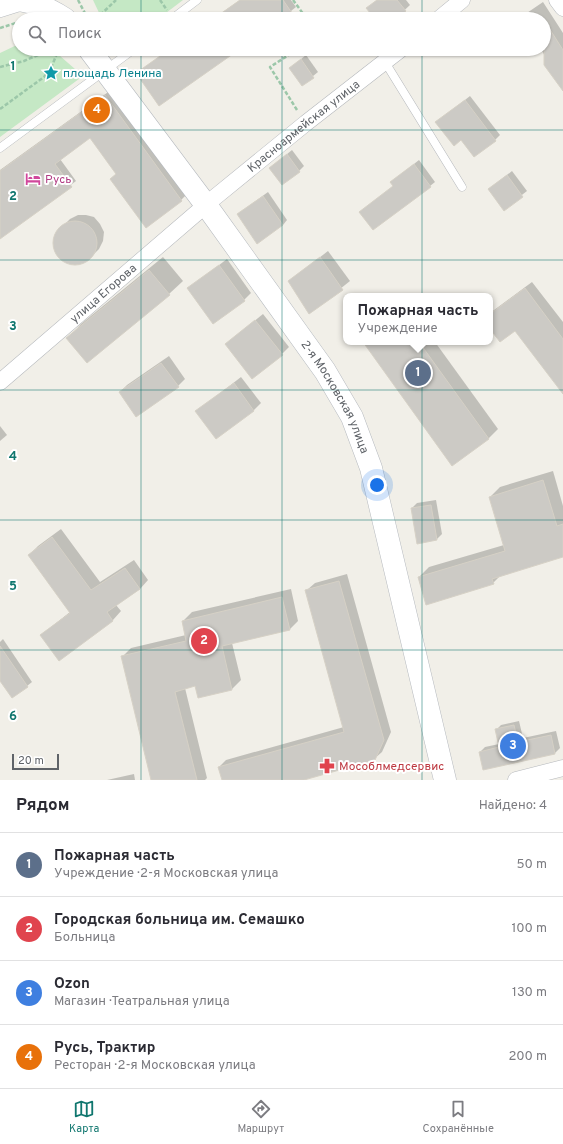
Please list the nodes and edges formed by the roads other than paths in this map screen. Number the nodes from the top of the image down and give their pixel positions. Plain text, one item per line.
1 (19, 0) edge
2 (62, 0) edge
3 (197, 0) edge
4 (462, 0) edge
5 (557, 0) edge
6 (0, 6) edge
7 (563, 8) edge
8 (56, 12) edge
9 (65, 12) edge
10 (181, 12) edge
11 (447, 12) edge
12 (94, 56) edge
13 (124, 56) edge
14 (392, 56) edge
15 (385, 62) junction
16 (105, 70) junction
17 (0, 148) edge
18 (462, 187) dead end
19 (206, 204) junction
20 (0, 382) edge
21 (563, 768) edge
22 (445, 780) edge
23 (516, 780) edge

1 - 6 street
1 - 8 street
2 - 9 street
3 - 10 lane
4 - 11 street
5 - 7 street
12 - 16 street, 2-я Московская улица
13 - 16 lane
14 - 15 street, Красноармейская улица
15 - 18 lane
15 - 19 street, Красноармейская улица
16 - 17 lane
16 - 19 street, 2-я Московская улица
19 - 20 street, улица Егорова
19 - 22 street, 2-я Московская улица
21 - 23 street

